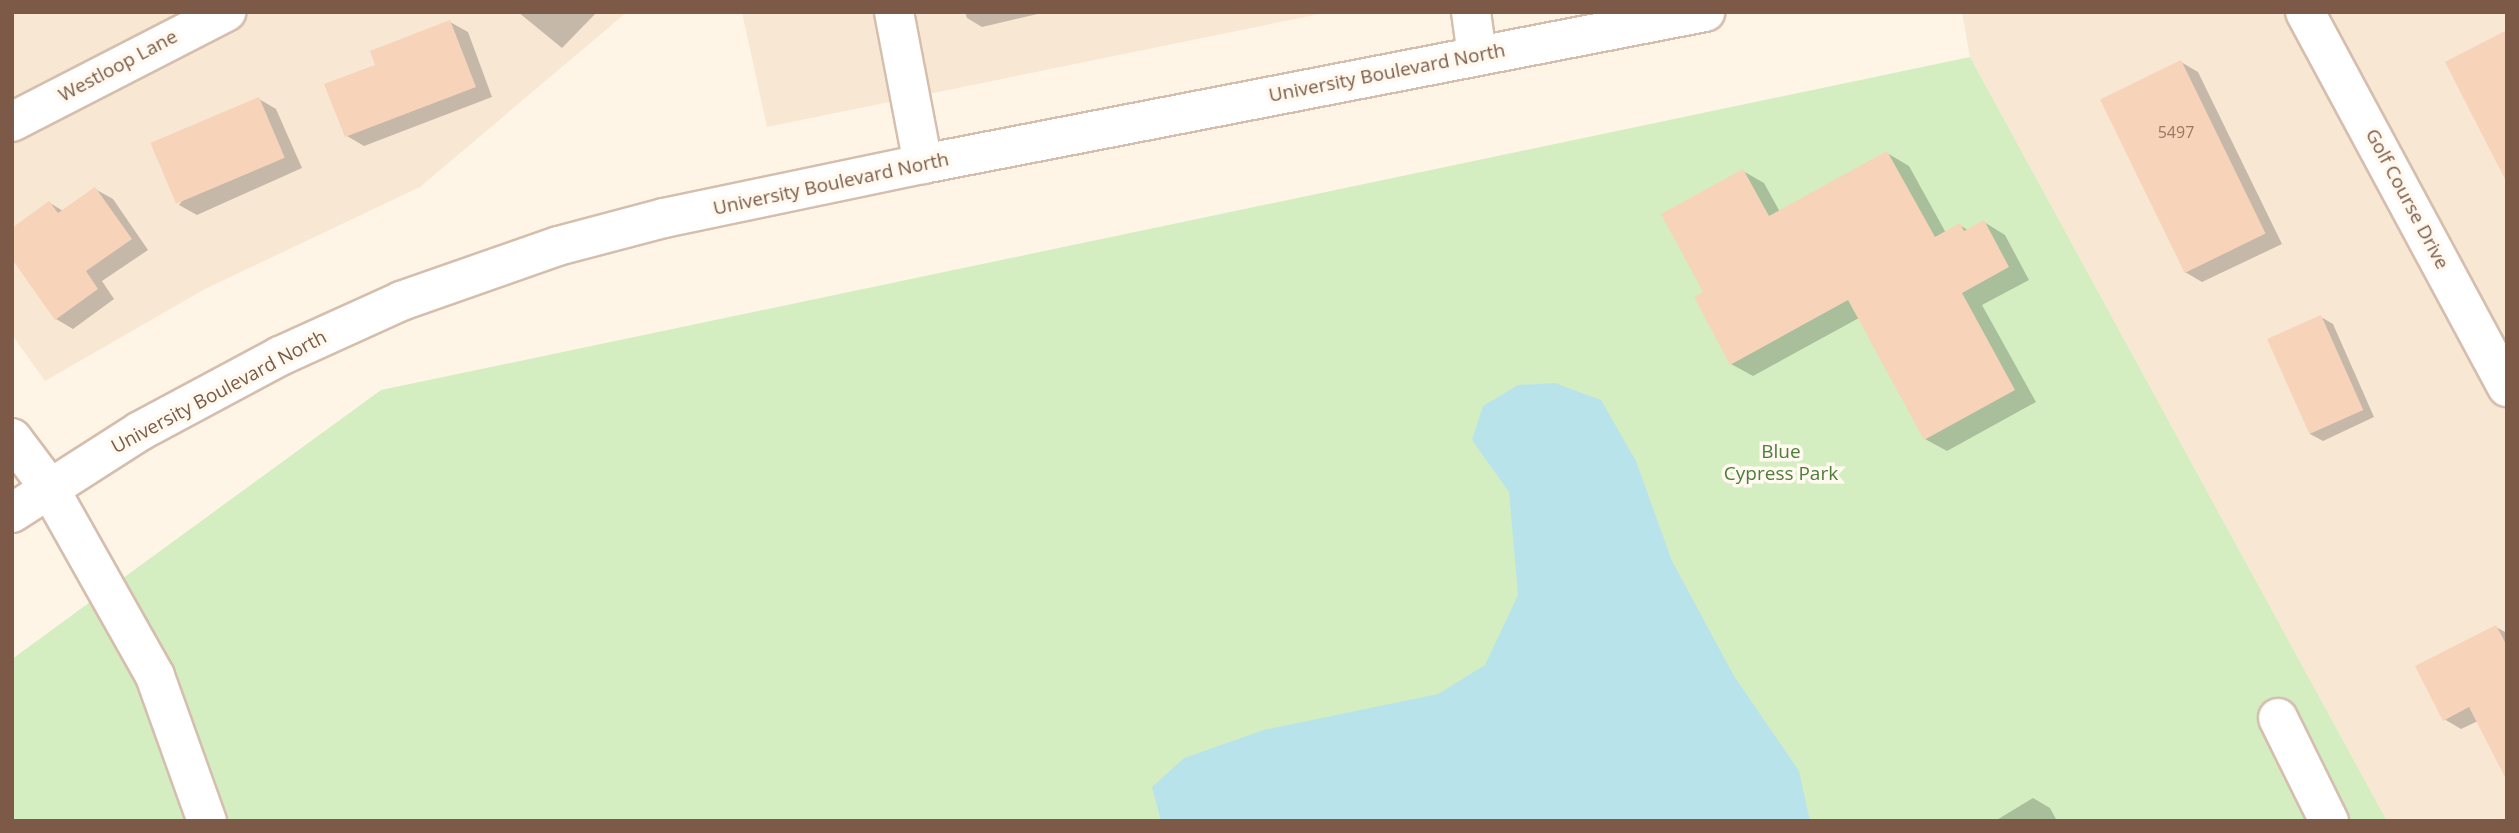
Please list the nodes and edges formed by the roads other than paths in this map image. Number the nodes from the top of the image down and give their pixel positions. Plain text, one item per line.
1 (226, 12) edge
2 (894, 12) edge
3 (1471, 12) edge
4 (1705, 12) edge
5 (2305, 12) edge
6 (1477, 55) junction
7 (12, 122) edge
8 (923, 164) junction
9 (2507, 387) edge
10 (12, 438) edge
11 (48, 486) junction
12 (12, 513) edge
13 (2278, 718) dead end
14 (207, 821) edge
15 (2329, 821) edge

1 - 7 street, Westloop Lane
2 - 8 street
3 - 6 street
4 - 6 street, University Boulevard North
5 - 9 street, Golf Course Drive
6 - 8 street, University Boulevard North
8 - 11 street, University Boulevard North
10 - 11 street
11 - 12 street, University Boulevard North
11 - 14 street
13 - 15 street

